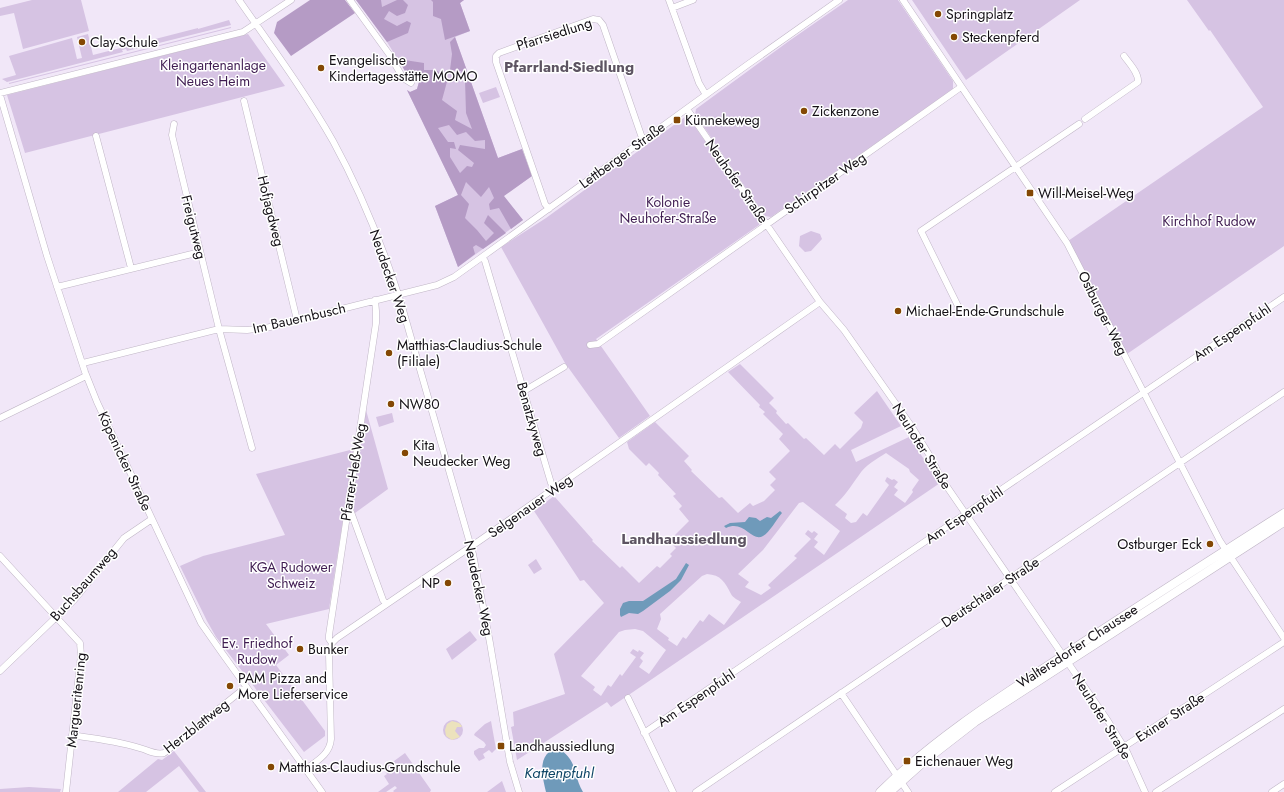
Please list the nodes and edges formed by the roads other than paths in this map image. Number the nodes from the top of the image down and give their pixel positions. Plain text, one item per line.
1 (239, 0) edge
2 (292, 0) edge
3 (350, 0) edge
4 (669, 0) edge
5 (694, 0) edge
6 (826, 0) edge
7 (839, 0) edge
8 (903, 0) edge
9 (831, 6) junction
10 (672, 8) junction
11 (255, 23) junction
12 (1124, 56) dead end
13 (411, 83) dead end
14 (962, 87) junction
15 (0, 94) edge
16 (706, 95) junction
17 (244, 101) dead end
18 (687, 109) junction
19 (1086, 119) dead end
20 (174, 124) dead end
21 (1079, 124) dead end
22 (96, 136) dead end
23 (644, 140) junction
24 (1015, 167) junction
25 (549, 209) junction
26 (767, 224) junction
27 (200, 252) junction
28 (482, 258) junction
29 (131, 268) junction
30 (57, 288) junction
31 (398, 294) junction
32 (1284, 297) edge
33 (375, 300) junction
34 (820, 302) junction
35 (959, 308) dead end
36 (297, 320) junction
37 (219, 329) junction
38 (590, 344) dead end
39 (83, 363) junction
40 (564, 367) dead end
41 (86, 376) junction
42 (524, 391) junction
43 (1284, 392) edge
44 (1144, 393) junction
45 (0, 418) edge
46 (252, 448) dead end
47 (1180, 463) junction
48 (555, 488) junction
49 (347, 511) junction
50 (1284, 513) edge
51 (966, 514) junction
52 (152, 519) junction
53 (1284, 522) edge
54 (471, 547) junction
55 (1228, 554) junction
56 (0, 556) edge
57 (1011, 578) junction
58 (386, 604) junction
59 (57, 617) junction
60 (1284, 638) edge
61 (1284, 642) edge
62 (332, 643) junction
63 (1065, 658) junction
64 (0, 671) edge
65 (246, 687) junction
66 (841, 693) junction
67 (628, 698) dead end
68 (1284, 709) edge
69 (644, 733) junction
70 (72, 735) junction
71 (1124, 747) junction
72 (306, 769) junction
73 (899, 779) junction
74 (1284, 784) edge
75 (66, 792) edge
76 (322, 792) edge
77 (519, 792) edge
78 (673, 792) edge
79 (696, 792) edge
80 (880, 792) edge
81 (890, 792) edge
82 (908, 792) edge
83 (1055, 792) edge
84 (1145, 792) edge
85 (1156, 792) edge
86 (1272, 792) edge

1 - 11 street, Neudecker Weg
2 - 11 street
3 - 13 street
4 - 10 street
5 - 10 street
6 - 9 street
7 - 9 street, Lettberger Straße
8 - 14 street, Ostburger Weg
9 - 16 street, Lettberger Straße
10 - 16 street
11 - 15 street
11 - 31 street, Neudecker Weg
12 - 19 street
14 - 24 street, Ostburger Weg
14 - 26 street, Schirpitzer Weg
15 - 30 street, Köpenicker Straße
16 - 18 street, Lettberger Straße
17 - 36 street, Hofjagdweg
18 - 23 street, Lettberger Straße
18 - 26 street, Neuhofer Straße
20 - 27 street, Freigutweg
21 - 24 street
22 - 29 street
23 - 25 street, Lettberger Straße
23 - 25 street, Pfarrsiedlung
24 - 35 street
24 - 44 street, Ostburger Weg
25 - 28 street, Lettberger Straße
26 - 34 street, Neuhofer Straße
26 - 38 street, Schirpitzer Weg
27 - 29 street
27 - 37 street, Freigutweg
28 - 31 street, Lettberger Straße
28 - 42 street, Benatzkyweg
29 - 30 street
30 - 39 street, Köpenicker Straße
31 - 33 street, Im Bauernbusch
31 - 54 street, Neudecker Weg
32 - 44 street, Am Espenpfuhl
33 - 36 street, Im Bauernbusch
33 - 49 street, Pfarrer-Heß-Weg
34 - 48 street, Selgenauer Weg
34 - 51 street, Neuhofer Straße
36 - 37 street, Im Bauernbusch
37 - 39 street, Im Bauernbusch
37 - 46 street, Freigutweg
39 - 41 street, Köpenicker Straße
40 - 42 street
41 - 45 street
41 - 52 street, Köpenicker Straße
42 - 48 street, Benatzkyweg
43 - 47 street, Deutschtaler Straße
44 - 47 street, Ostburger Weg
44 - 51 street, Am Espenpfuhl
47 - 55 street, Ostburger Weg
47 - 57 street, Deutschtaler Straße
48 - 54 street, Selgenauer Weg
49 - 58 street
49 - 62 street, Pfarrer-Heß-Weg
50 - 55 main road, Waltersdorfer Chaussee
51 - 57 street, Neuhofer Straße
51 - 69 street, Am Espenpfuhl
52 - 59 street, Buchsbaumweg
52 - 65 street, Köpenicker Straße
53 - 55 main road, Waltersdorfer Chaussee
54 - 58 street, Selgenauer Weg
54 - 77 street, Neudecker Weg
55 - 60 street, Ostburger Weg
55 - 63 main road, Waltersdorfer Chaussee
56 - 59 street, Margueritenring
57 - 63 street, Neuhofer Straße
57 - 66 street, Deutschtaler Straße
58 - 62 street, Selgenauer Weg
59 - 64 street, Buchsbaumweg
59 - 70 street, Margueritenring
61 - 71 street, Exiner Straße
62 - 72 street
63 - 71 street, Neuhofer Straße
63 - 73 main road, Waltersdorfer Chaussee
65 - 70 street, Herzblattweg
65 - 72 street, Köpenicker Straße
66 - 73 street
66 - 79 street, Deutschtaler Straße
67 - 69 street
68 - 85 street
69 - 78 street
70 - 75 street, Margueritenring
71 - 83 street, Exiner Straße
71 - 84 street, Neuhofer Straße
72 - 76 street, Köpenicker Straße
73 - 80 main road, Waltersdorfer Chaussee
73 - 81 main road, Waltersdorfer Chaussee
73 - 82 street
74 - 86 street

